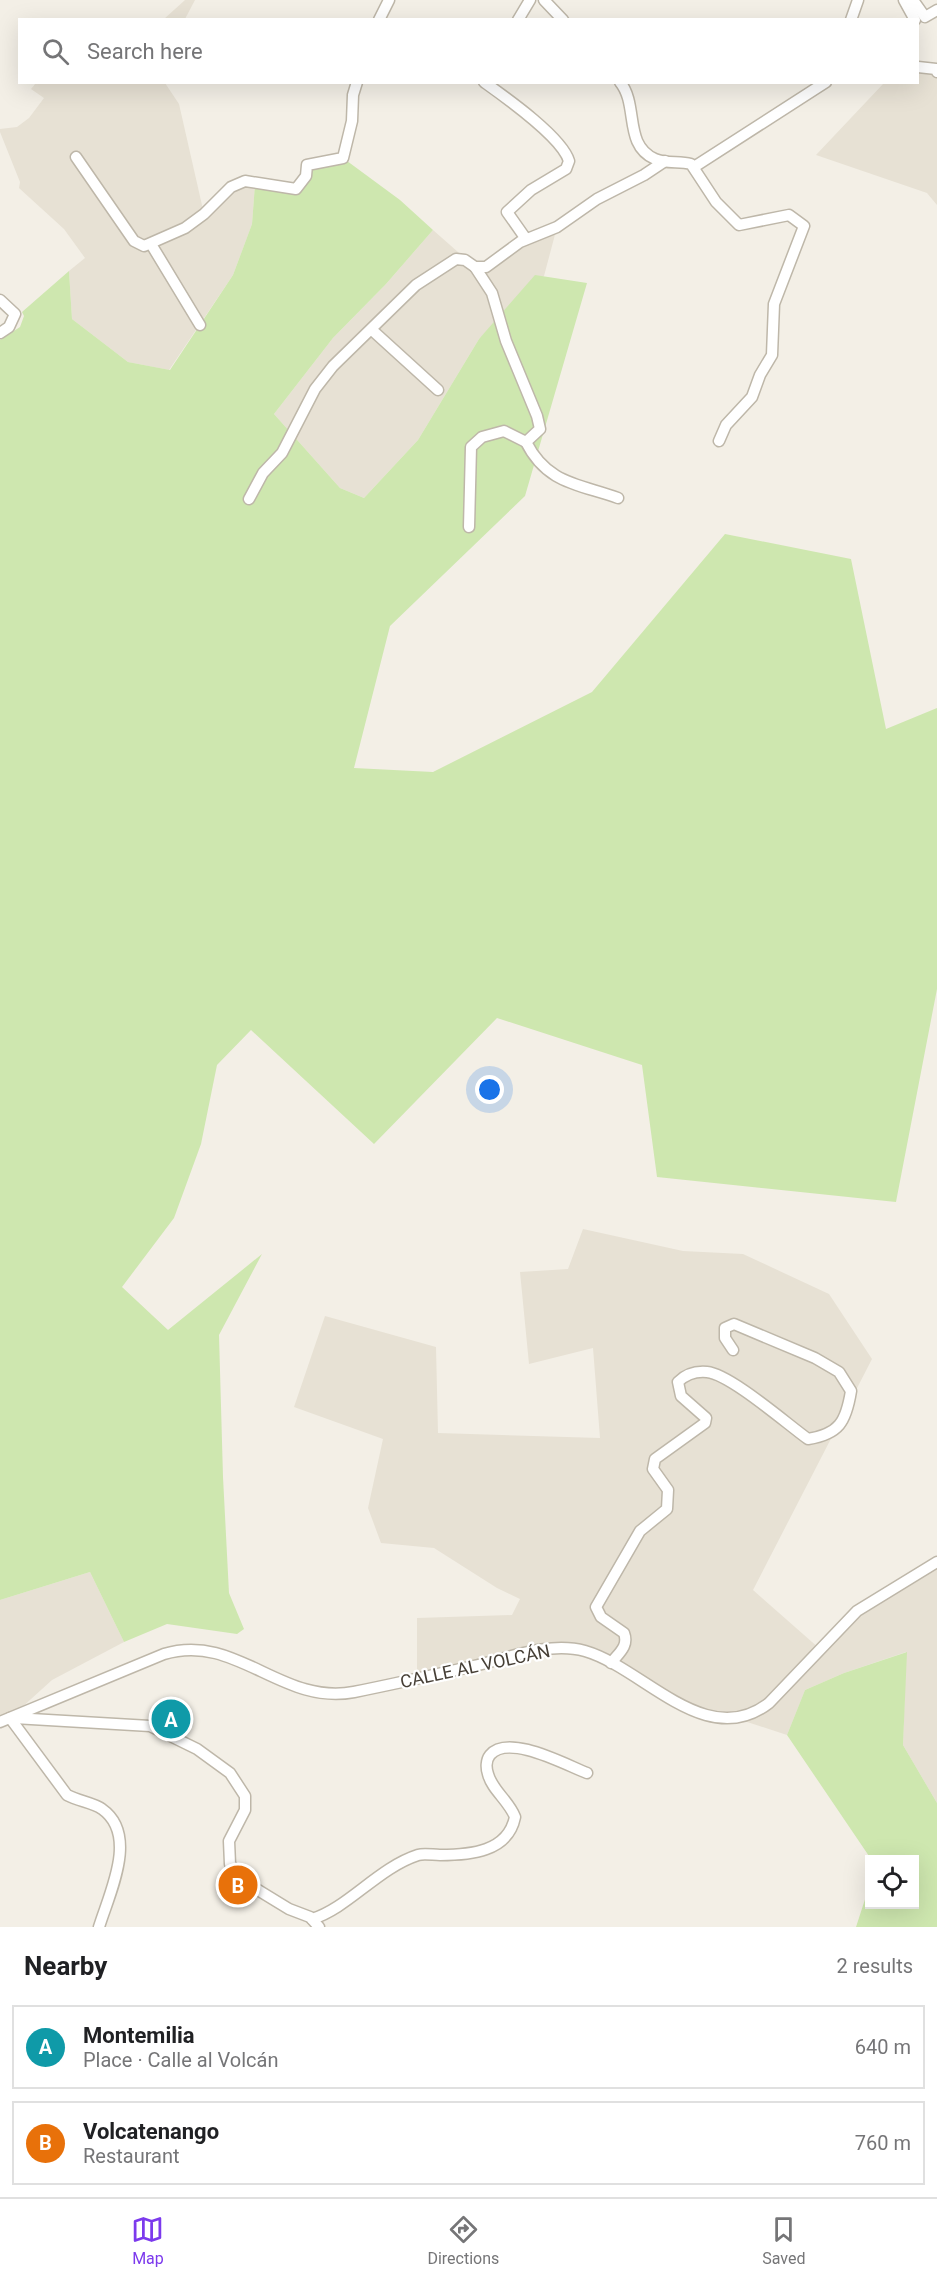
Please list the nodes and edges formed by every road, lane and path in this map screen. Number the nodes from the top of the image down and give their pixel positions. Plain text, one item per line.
1 (388, 0) edge
2 (530, 0) edge
3 (544, 0) edge
4 (858, 0) edge
5 (904, 0) edge
6 (914, 0) edge
7 (937, 10) edge
8 (380, 18) edge
9 (519, 18) edge
10 (561, 18) edge
11 (852, 18) edge
12 (914, 18) edge
13 (919, 67) edge
14 (937, 72) edge
15 (356, 84) edge
16 (487, 84) edge
17 (622, 84) edge
18 (823, 84) edge
19 (76, 157) dead end
20 (665, 161) junction
21 (694, 167) junction
22 (526, 239) junction
23 (151, 243) junction
24 (475, 267) junction
25 (0, 300) edge
26 (200, 325) dead end
27 (372, 330) junction
28 (0, 333) edge
29 (438, 390) dead end
30 (719, 441) dead end
31 (526, 442) junction
32 (249, 498) dead end
33 (618, 498) dead end
34 (469, 527) dead end
35 (733, 1350) dead end
36 (937, 1562) edge
37 (611, 1663) junction
38 (5, 1720) edge
39 (587, 1773) dead end
40 (312, 1923) edge
41 (99, 1927) edge

1 - 8 street
2 - 9 street
3 - 10 street
4 - 11 street
5 - 12 street
6 - 7 street
13 - 14 street
15 - 23 street
16 - 22 street
17 - 20 street
18 - 21 street
19 - 23 street
20 - 21 street
20 - 22 street
21 - 30 street
22 - 24 street
23 - 26 street
24 - 27 street
24 - 31 street
25 - 28 street
27 - 29 street
27 - 32 street
31 - 33 street
31 - 34 street
35 - 37 street
36 - 37 street, CALLE AL VOLCÁN
37 - 38 street, CALLE AL VOLCÁN
38 - 40 street
38 - 41 street
39 - 40 street

